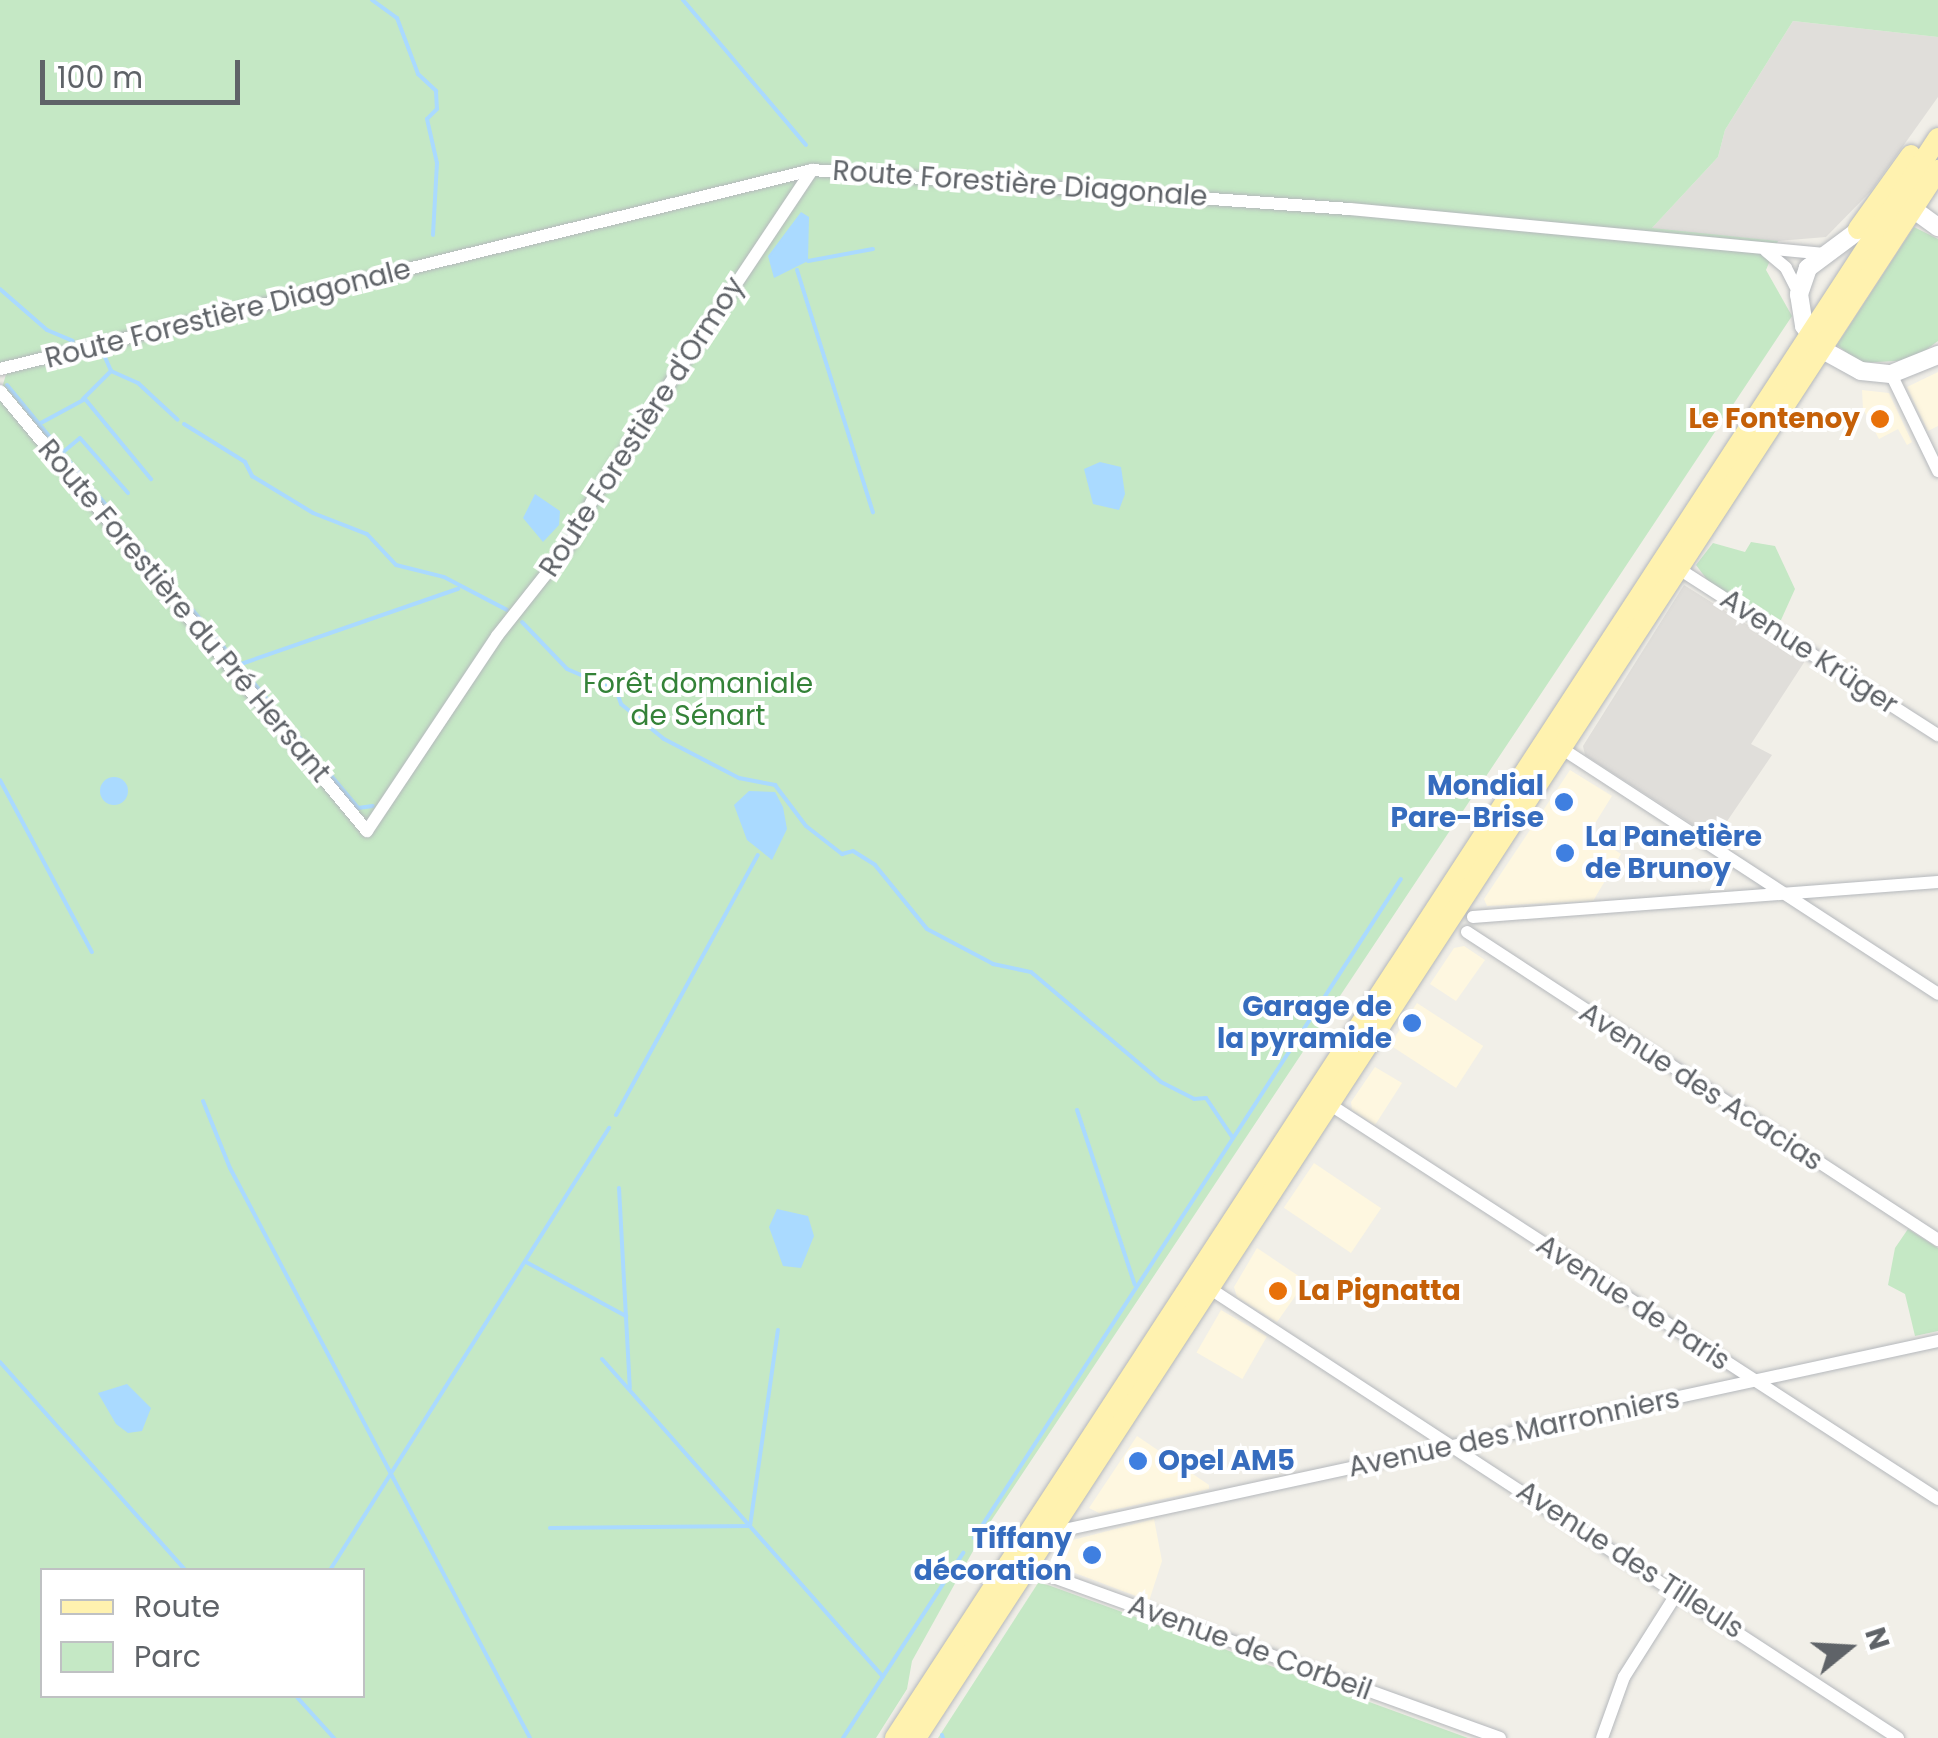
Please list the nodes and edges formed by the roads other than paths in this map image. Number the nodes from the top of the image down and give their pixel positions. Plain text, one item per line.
1 (1938, 134) edge
2 (812, 170) junction
3 (1938, 170) edge
4 (1913, 209) junction
5 (1888, 212) junction
6 (1938, 226) edge
7 (1858, 229) junction
8 (1766, 250) junction
9 (1822, 254) junction
10 (1800, 294) junction
11 (1817, 343) junction
12 (1938, 355) edge
13 (0, 369) edge
14 (1892, 374) junction
15 (0, 391) edge
16 (1938, 471) edge
17 (1679, 569) junction
18 (1938, 736) edge
19 (1561, 748) junction
20 (368, 831) joint
21 (1938, 882) edge
22 (1785, 895) junction
23 (1465, 896) junction
24 (1473, 917) junction
25 (1443, 931) junction
26 (1467, 932) junction
27 (1938, 994) edge
28 (1329, 1104) junction
29 (1938, 1240) edge
30 (1209, 1288) junction
31 (1938, 1340) edge
32 (1753, 1381) junction
33 (1453, 1446) junction
34 (1065, 1470) junction
35 (1067, 1496) junction
36 (1938, 1500) edge
37 (1090, 1524) junction
38 (1048, 1534) junction
39 (1026, 1566) junction
40 (999, 1572) junction
41 (1678, 1590) junction
42 (895, 1738) edge
43 (916, 1738) edge
44 (1500, 1738) edge
45 (1602, 1738) edge
46 (1898, 1738) edge

1 - 5 main road
1 - 7 main road
2 - 8 street, Route Forestière Diagonale
2 - 13 street, Route Forestière Diagonale
2 - 20 street, Route Forestière d'Ormoy
3 - 4 main road
4 - 5 main road
4 - 6 main road
4 - 11 main road
5 - 7 main road
5 - 11 main road
7 - 9 main road
8 - 9 street, Route Forestière Diagonale
8 - 10 street
9 - 10 main road
10 - 11 main road
11 - 14 main road
11 - 17 main road
11 - 34 main road
12 - 14 main road
14 - 16 street
15 - 20 street, Route Forestière du Pré Hersant
17 - 18 street, Avenue Krüger
17 - 19 main road
19 - 22 street
19 - 23 main road
21 - 22 street
22 - 24 street
22 - 27 street
23 - 24 street
23 - 25 main road
24 - 26 street
25 - 26 street
25 - 28 main road
26 - 29 street, Avenue des Acacias
28 - 30 main road
28 - 32 street, Avenue de Paris
30 - 33 street, Avenue des Tilleuls
30 - 35 main road
31 - 32 street, Avenue des Marronniers
32 - 33 street, Avenue des Marronniers
32 - 36 street, Avenue de Paris
33 - 37 street, Avenue des Marronniers
33 - 41 street, Avenue des Tilleuls
34 - 35 street
34 - 40 main road
35 - 37 street
35 - 38 main road
37 - 38 street, Avenue des Marronniers
38 - 39 main road
39 - 40 street
39 - 43 main road
39 - 44 street, Avenue de Corbeil
40 - 42 main road
41 - 45 street
41 - 46 street, Avenue des Tilleuls

